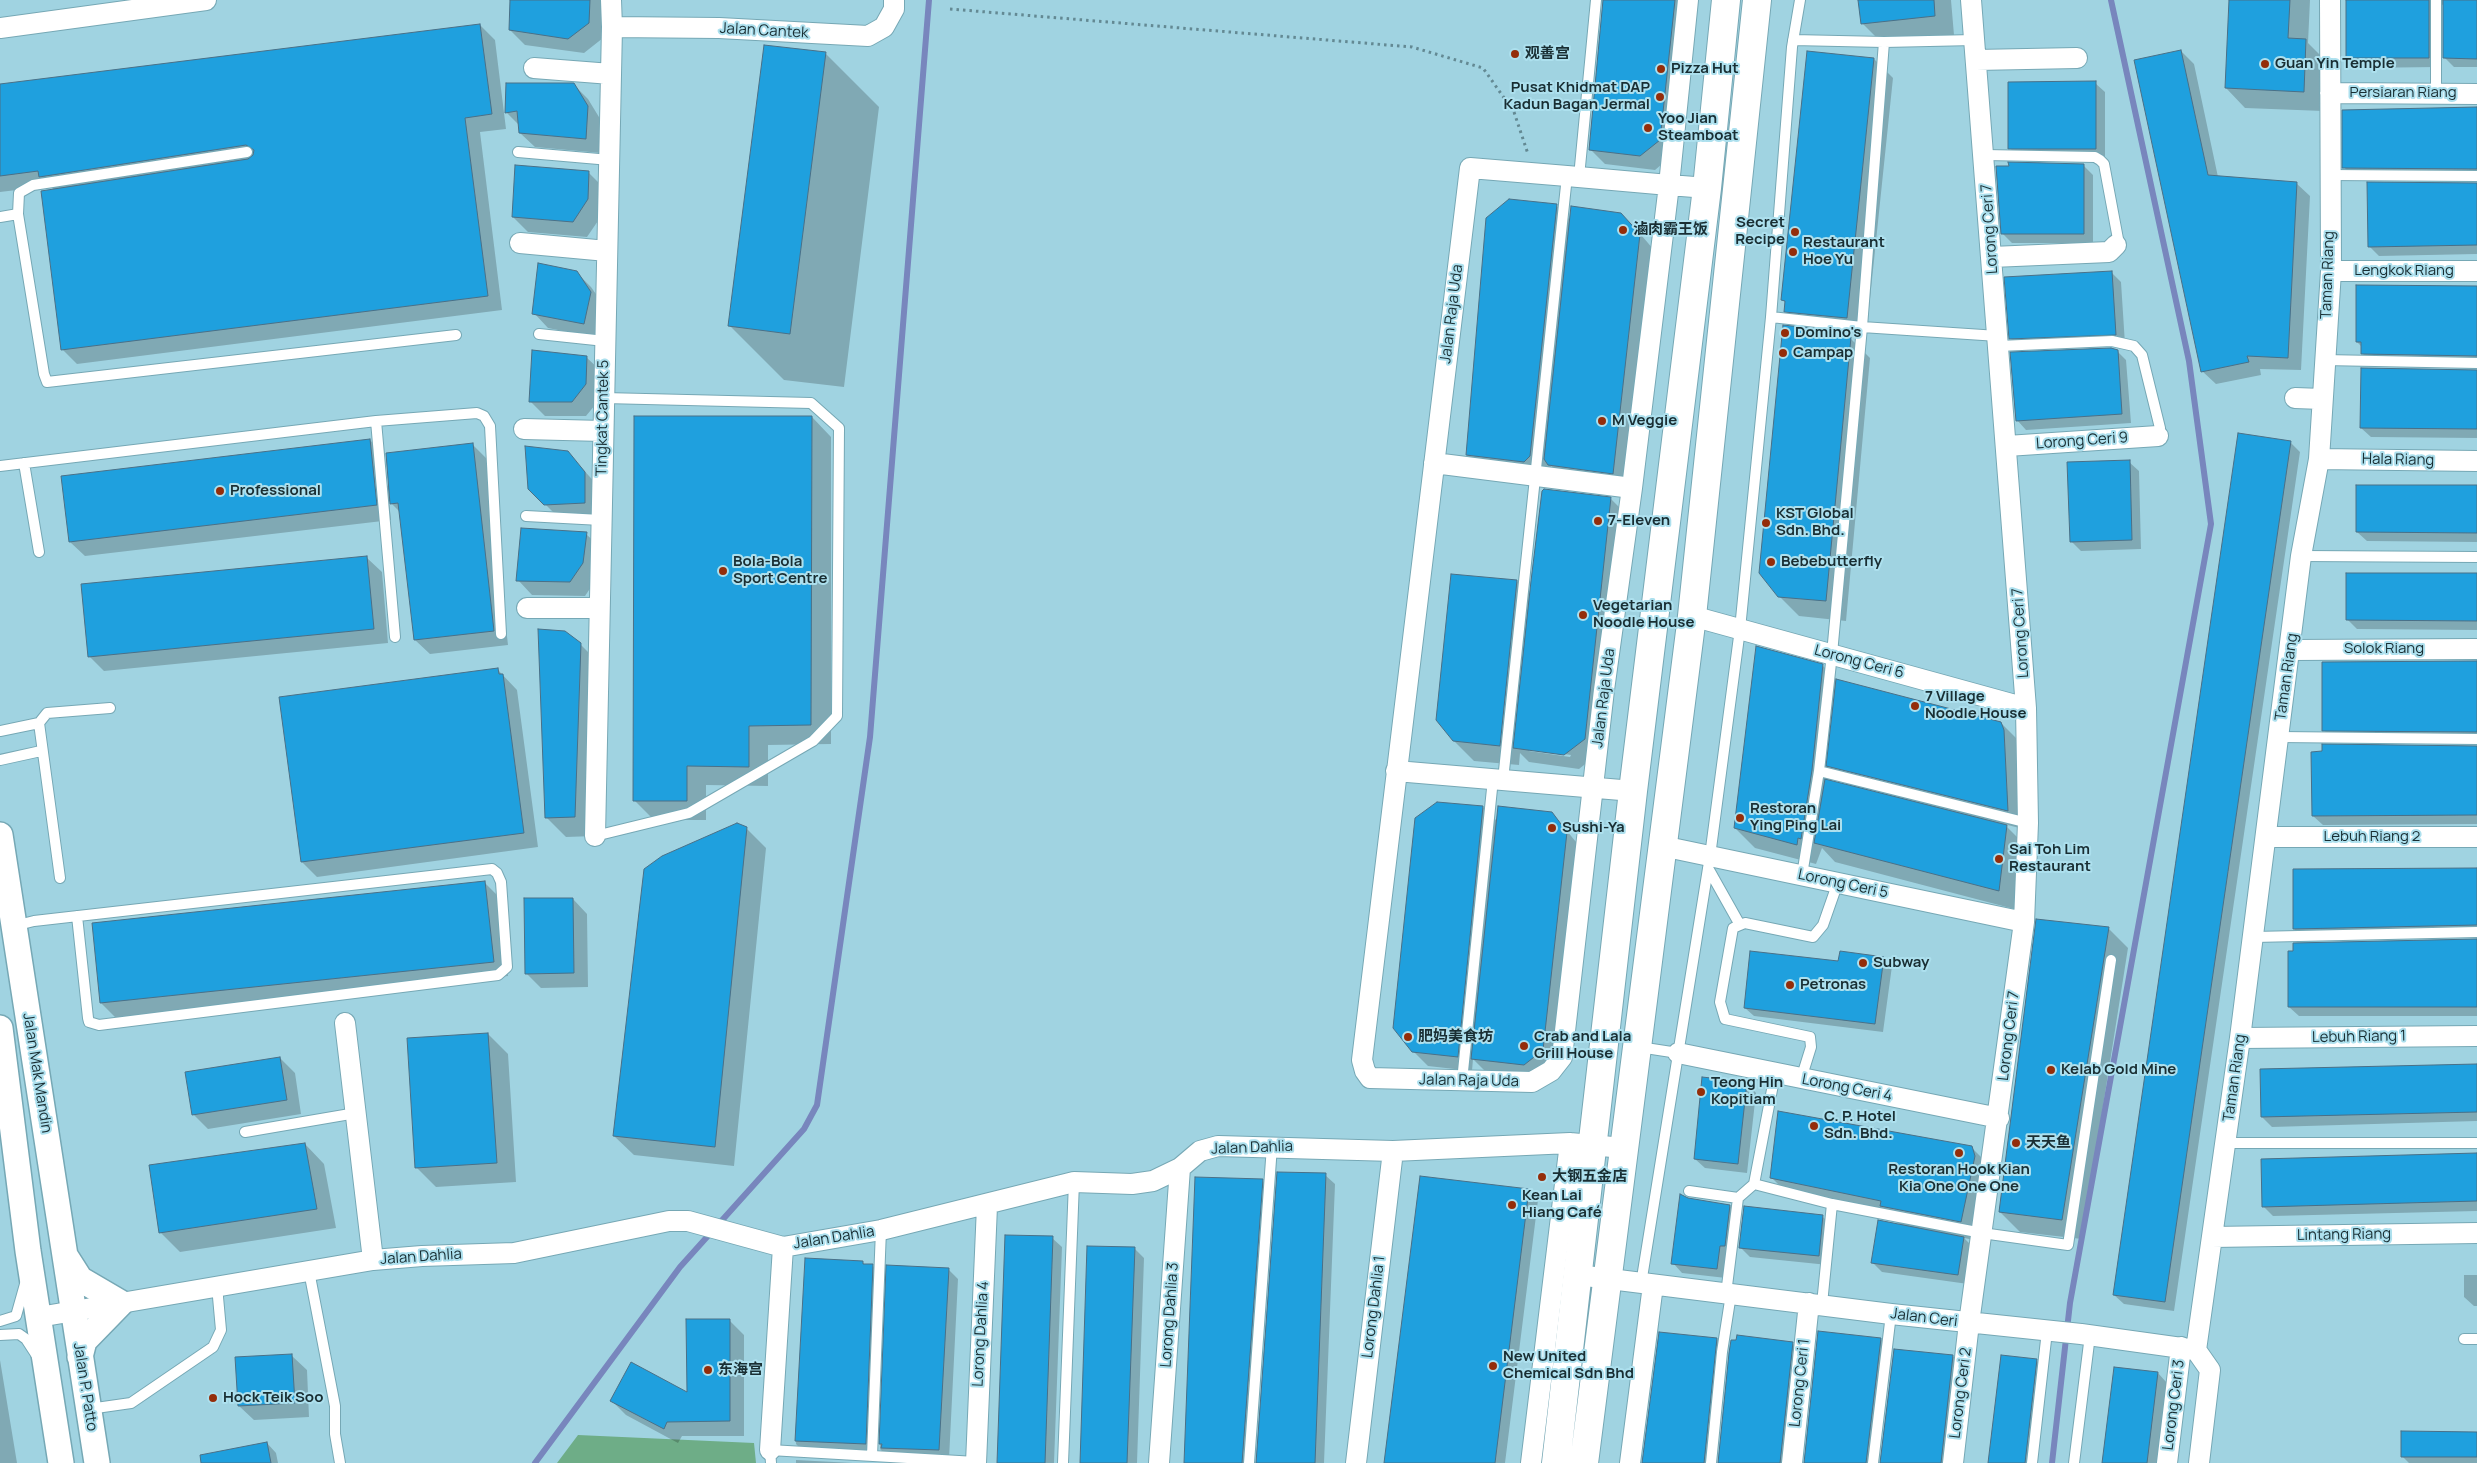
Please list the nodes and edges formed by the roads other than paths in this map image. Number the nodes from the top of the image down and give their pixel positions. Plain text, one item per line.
1 (206, 0) edge
2 (611, 0) edge
3 (894, 0) edge
4 (1596, 0) edge
5 (1688, 0) edge
6 (1726, 0) edge
7 (1757, 0) edge
8 (1800, 0) edge
9 (1971, 0) edge
10 (2330, 0) edge
11 (2436, 0) edge
12 (612, 27) junction
13 (0, 28) edge
14 (1793, 40) junction
15 (1884, 42) junction
16 (1975, 50) junction
17 (2078, 58) dead end
18 (534, 68) dead end
19 (611, 74) junction
20 (2330, 93) junction
21 (2436, 93) junction
22 (2477, 94) edge
23 (247, 152) dead end
24 (518, 152) dead end
25 (1985, 155) junction
26 (610, 160) junction
27 (2329, 175) junction
28 (1573, 176) junction
29 (2477, 176) edge
30 (1669, 185) junction
31 (1707, 188) junction
32 (18, 214) junction
33 (0, 216) edge
34 (520, 243) dead end
35 (2116, 245) joint
36 (607, 251) junction
37 (1992, 257) junction
38 (2331, 271) junction
39 (2477, 272) edge
40 (1771, 317) junction
41 (1862, 328) junction
42 (539, 334) dead end
43 (456, 335) dead end
44 (605, 341) junction
45 (1998, 341) junction
46 (2324, 360) junction
47 (2477, 363) edge
48 (604, 398) junction
49 (2295, 398) dead end
50 (2322, 399) junction
51 (376, 421) junction
52 (524, 429) dead end
53 (603, 430) junction
54 (2158, 436) joint
55 (2007, 446) junction
56 (2319, 459) junction
57 (2477, 461) edge
58 (24, 463) junction
59 (1434, 463) junction
60 (0, 466) edge
61 (1535, 474) junction
62 (1632, 488) junction
63 (526, 516) dead end
64 (601, 520) junction
65 (39, 552) dead end
66 (2301, 556) junction
67 (2477, 557) edge
68 (527, 608) dead end
69 (599, 608) junction
70 (1692, 616) junction
71 (1740, 628) junction
72 (501, 634) dead end
73 (395, 637) dead end
74 (2477, 649) edge
75 (2291, 650) junction
76 (1832, 654) junction
77 (110, 708) dead end
78 (2026, 708) junction
79 (38, 724) junction
80 (0, 731) edge
81 (2279, 737) junction
82 (2477, 739) edge
83 (41, 751) junction
84 (0, 760) edge
85 (1396, 771) junction
86 (1820, 771) junction
87 (1498, 779) junction
88 (1593, 788) junction
89 (1633, 791) junction
90 (2028, 823) junction
91 (0, 835) edge
92 (595, 836) joint
93 (2267, 837) junction
94 (2477, 837) edge
95 (1662, 846) junction
96 (1709, 862) junction
97 (1802, 875) junction
98 (60, 878) dead end
99 (1838, 882) junction
100 (77, 916) junction
101 (2024, 922) junction
102 (1740, 925) junction
103 (14, 926) junction
104 (2477, 932) edge
105 (2254, 937) junction
106 (2111, 960) dead end
107 (345, 1023) dead end
108 (0, 1028) edge
109 (2477, 1036) edge
110 (2240, 1038) junction
111 (1636, 1047) junction
112 (1678, 1053) junction
113 (1775, 1074) junction
114 (1801, 1079) junction
115 (1462, 1081) junction
116 (356, 1113) junction
117 (1999, 1118) junction
118 (245, 1132) dead end
119 (2225, 1143) junction
120 (2477, 1143) edge
121 (1581, 1144) junction
122 (1272, 1146) junction
123 (1623, 1148) junction
124 (1393, 1150) junction
125 (1180, 1168) junction
126 (1074, 1182) junction
127 (1754, 1184) junction
128 (1690, 1191) dead end
129 (1738, 1198) junction
130 (1832, 1204) junction
131 (987, 1206) junction
132 (881, 1230) junction
133 (1982, 1233) junction
134 (2477, 1233) edge
135 (2212, 1237) junction
136 (783, 1246) junction
137 (28, 1251) junction
138 (64, 1255) junction
139 (373, 1260) junction
140 (309, 1271) junction
141 (1578, 1275) junction
142 (1608, 1279) junction
143 (1647, 1285) junction
144 (217, 1286) junction
145 (1728, 1294) junction
146 (120, 1303) junction
147 (1815, 1304) junction
148 (73, 1311) junction
149 (1891, 1314) junction
150 (39, 1317) junction
151 (0, 1320) edge
152 (1969, 1323) junction
153 (2052, 1332) junction
154 (2086, 1334) junction
155 (0, 1335) edge
156 (2464, 1339) dead end
157 (2477, 1339) edge
158 (2189, 1349) junction
159 (80, 1357) junction
160 (47, 1371) junction
161 (89, 1409) junction
162 (872, 1456) junction
163 (770, 1457) edge
164 (61, 1463) edge
165 (97, 1463) edge
166 (340, 1463) edge
167 (976, 1463) edge
168 (1063, 1463) edge
169 (1159, 1463) edge
170 (1249, 1463) edge
171 (1356, 1463) edge
172 (1531, 1463) edge
173 (1556, 1463) edge
174 (1584, 1463) edge
175 (1630, 1463) edge
176 (1711, 1463) edge
177 (1792, 1463) edge
178 (1873, 1463) edge
179 (1953, 1463) edge
180 (2032, 1463) edge
181 (2074, 1463) edge
182 (2167, 1463) edge
183 (2199, 1463) edge

1 - 13 street
2 - 12 street, Tingkat Cantek 5
3 - 12 street, Jalan Cantek
4 - 28 lane
5 - 30 street, Jalan Raja Uda
6 - 31 main road
7 - 70 main road
8 - 14 lane
9 - 16 street, Lorong Ceri 7
10 - 20 street, Taman Riang
11 - 21 lane
12 - 19 street, Tingkat Cantek 5
14 - 15 lane
14 - 40 lane
15 - 16 lane
15 - 41 lane
16 - 17 street
16 - 25 street, Lorong Ceri 7
18 - 19 street
19 - 26 street, Tingkat Cantek 5
20 - 21 street, Persiaran Riang
20 - 27 street, Taman Riang
21 - 22 street, Persiaran Riang
23 - 32 lane
24 - 26 lane
25 - 35 lane
25 - 37 street, Lorong Ceri 7
26 - 36 street, Tingkat Cantek 5
27 - 29 lane
27 - 38 street, Taman Riang
28 - 30 street
28 - 59 street, Jalan Raja Uda
28 - 61 lane
30 - 31 street
30 - 62 street, Jalan Raja Uda
31 - 89 main road
32 - 33 lane
32 - 43 lane
34 - 36 street
35 - 37 street
36 - 44 street, Tingkat Cantek 5
37 - 45 street, Lorong Ceri 7
38 - 39 street, Lengkok Riang
38 - 46 street, Taman Riang
40 - 41 lane
40 - 71 lane
41 - 45 lane
41 - 76 lane
42 - 44 lane
44 - 48 street, Tingkat Cantek 5
45 - 54 lane
45 - 55 street, Lorong Ceri 7
46 - 47 lane
46 - 50 street, Taman Riang
48 - 53 street, Tingkat Cantek 5
48 - 92 lane
49 - 50 street
50 - 56 street, Taman Riang
51 - 58 lane
51 - 72 lane
51 - 73 lane
52 - 53 street
53 - 64 street, Tingkat Cantek 5
54 - 55 street, Lorong Ceri 9
55 - 78 street, Lorong Ceri 7
56 - 57 street, Hala Riang
56 - 66 street, Taman Riang
58 - 60 lane
58 - 65 lane
59 - 61 street
59 - 85 street, Jalan Raja Uda
61 - 62 street
61 - 87 lane
62 - 88 street, Jalan Raja Uda
63 - 64 lane
64 - 69 street, Tingkat Cantek 5
66 - 67 lane
66 - 75 street, Taman Riang
68 - 69 street
69 - 92 street, Tingkat Cantek 5
70 - 71 street, Lorong Ceri 6
70 - 95 main road
71 - 76 street, Lorong Ceri 6
71 - 96 lane
74 - 75 street, Solok Riang
75 - 81 street, Taman Riang
76 - 78 street, Lorong Ceri 6
76 - 86 lane
77 - 79 lane
78 - 90 street, Lorong Ceri 7
79 - 80 lane
79 - 83 lane
81 - 82 lane
81 - 93 street, Taman Riang
83 - 84 lane
83 - 98 lane
85 - 87 street
85 - 115 street, Jalan Raja Uda
86 - 90 lane
86 - 97 lane
87 - 88 street
87 - 115 lane
88 - 89 street
88 - 115 street, Jalan Raja Uda
89 - 121 main road
90 - 101 street, Lorong Ceri 7
91 - 103 street, Jalan Mak Mandin
93 - 94 street, Lebuh Riang 2
93 - 105 street, Taman Riang
95 - 96 street, Lorong Ceri 5
95 - 111 main road
96 - 97 street, Lorong Ceri 5
96 - 102 lane
96 - 112 lane
97 - 99 street, Lorong Ceri 5
99 - 101 street, Lorong Ceri 5
99 - 102 lane
100 - 100 lane
100 - 103 lane
101 - 117 street, Lorong Ceri 7
102 - 114 lane
103 - 138 street, Jalan Mak Mandin
104 - 105 lane
105 - 110 street, Taman Riang
106 - 133 lane
107 - 116 street
108 - 137 street, Jalan Mak Mandin
109 - 110 street, Lebuh Riang 1
110 - 119 street, Taman Riang
111 - 112 lane, Lorong Ceri 4
111 - 123 main road
112 - 113 street, Lorong Ceri 4
112 - 143 lane
113 - 114 street, Lorong Ceri 4
113 - 127 lane
114 - 117 street, Lorong Ceri 4
116 - 118 lane
116 - 139 street
117 - 133 street, Lorong Ceri 7
119 - 120 lane
119 - 135 street, Taman Riang
121 - 123 street, Jalan Dahlia
121 - 124 street, Jalan Dahlia
121 - 141 main road
121 - 172 street
122 - 124 street, Jalan Dahlia
122 - 125 street, Jalan Dahlia
122 - 170 lane
123 - 142 main road
124 - 171 street, Lorong Dahlia 1
125 - 126 street, Jalan Dahlia
125 - 169 street, Lorong Dahlia 3
126 - 131 street, Jalan Dahlia
126 - 168 lane
127 - 129 lane
127 - 130 lane
128 - 129 lane
129 - 145 lane
130 - 133 lane
130 - 147 lane
131 - 132 street, Jalan Dahlia
131 - 167 street, Lorong Dahlia 4
132 - 136 street, Jalan Dahlia
132 - 162 lane
133 - 152 street, Lorong Ceri 7
134 - 135 street, Lintang Riang
135 - 158 street, Taman Riang
136 - 139 street, Jalan Dahlia
136 - 163 street
137 - 150 street, Jalan Mak Mandin
137 - 151 lane
138 - 146 street
138 - 148 street, Jalan Mak Mandin
139 - 140 street, Jalan Dahlia
140 - 144 street, Jalan Dahlia
140 - 166 lane
141 - 142 street, Jalan Ceri
141 - 173 main road
142 - 143 street, Jalan Ceri
142 - 174 main road
143 - 145 street, Jalan Ceri
143 - 175 street
144 - 146 street, Jalan Dahlia
144 - 161 lane
145 - 147 street, Jalan Ceri
145 - 176 lane
146 - 148 street, Jalan Dahlia
146 - 159 street
147 - 149 street, Jalan Ceri
147 - 177 street, Lorong Ceri 1
148 - 150 street, Jalan Dahlia
148 - 159 street, Jalan P. Patto
149 - 152 street, Jalan Ceri
149 - 178 lane
150 - 160 street
152 - 153 street, Jalan Ceri
152 - 179 street, Lorong Ceri 2
153 - 154 street, Jalan Ceri
153 - 180 lane
154 - 158 street, Jalan Ceri
154 - 181 lane
155 - 160 lane
156 - 157 lane
158 - 182 street, Lorong Ceri 3
158 - 183 street
159 - 161 street, Jalan P. Patto
160 - 164 street
161 - 165 street, Jalan P. Patto
162 - 163 lane
162 - 167 lane

